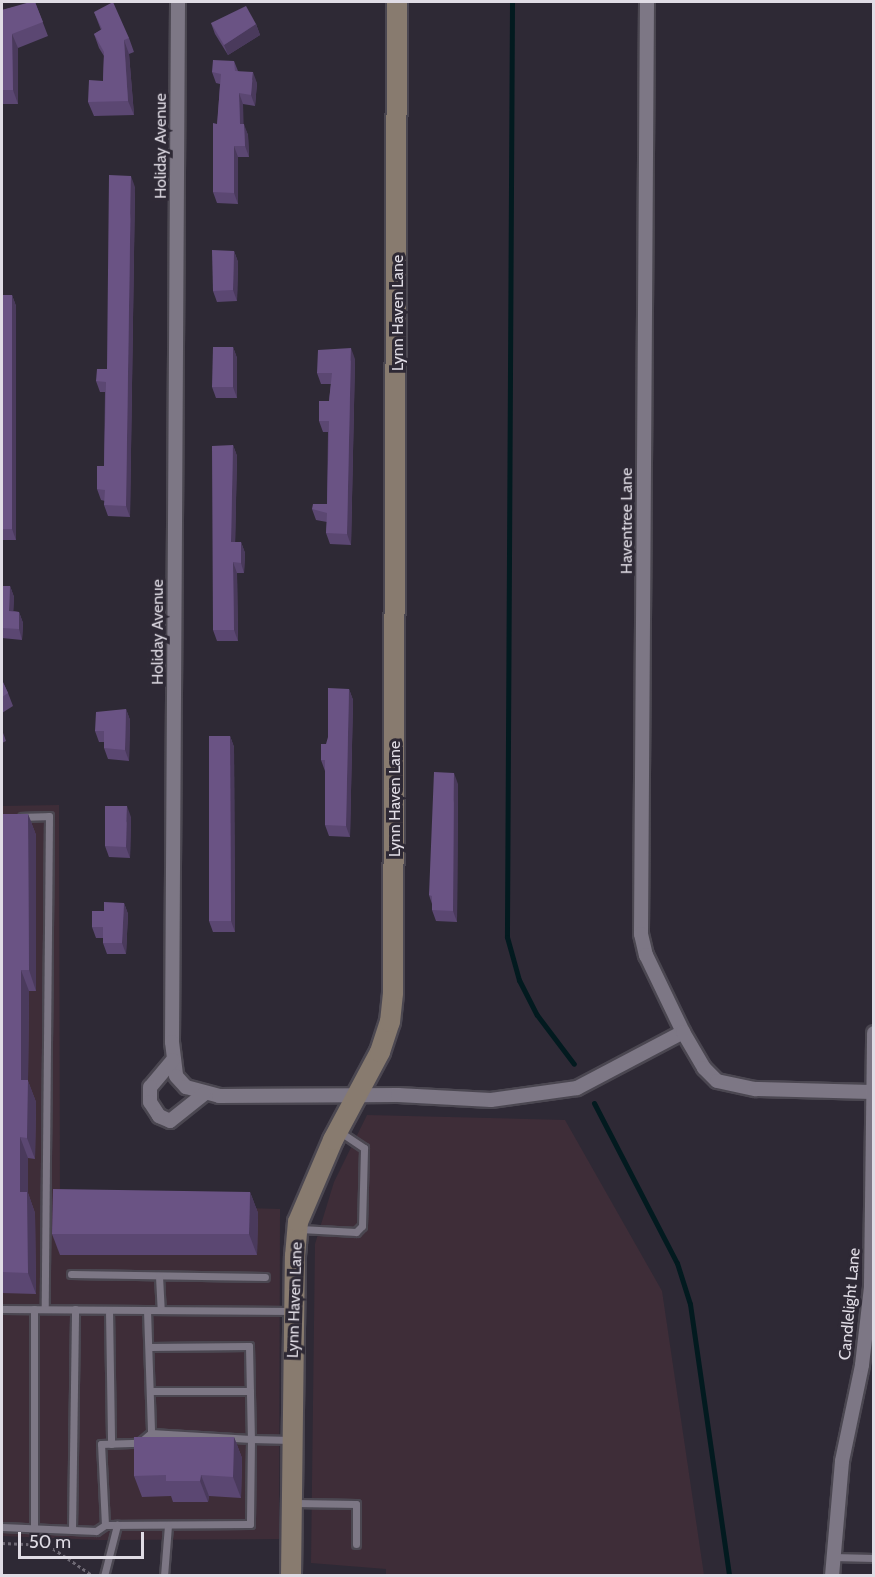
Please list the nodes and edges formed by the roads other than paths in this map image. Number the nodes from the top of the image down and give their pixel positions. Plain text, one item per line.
1 (178, 2) edge
2 (397, 2) edge
3 (647, 2) edge
4 (13, 817) edge
5 (683, 1032) junction
6 (873, 1033) edge
7 (173, 1060) junction
8 (872, 1092) edge
9 (204, 1094) junction
10 (357, 1096) junction
11 (338, 1130) junction
12 (298, 1229) junction
13 (71, 1274) dead end
14 (159, 1276) junction
15 (265, 1277) dead end
16 (2, 1309) edge
17 (34, 1309) junction
18 (45, 1309) junction
19 (75, 1310) junction
20 (109, 1310) junction
21 (147, 1310) junction
22 (161, 1310) junction
23 (294, 1311) junction
24 (150, 1347) junction
25 (150, 1391) junction
26 (250, 1391) junction
27 (151, 1433) junction
28 (251, 1439) junction
29 (293, 1440) junction
30 (111, 1444) junction
31 (292, 1503) junction
32 (117, 1525) junction
33 (168, 1525) junction
34 (105, 1526) junction
35 (2, 1527) edge
36 (34, 1528) junction
37 (72, 1530) junction
38 (356, 1544) dead end
39 (833, 1557) junction
40 (873, 1558) edge
41 (104, 1575) edge
42 (165, 1575) edge
43 (291, 1575) edge
44 (832, 1575) edge

1 - 7 street, Holiday Avenue
2 - 10 street, Lynn Haven Lane
3 - 5 street, Haventree Lane
4 - 18 lane
5 - 8 street, Haventree Lane
5 - 10 street, Holiday Avenue
6 - 8 street, Candlelight Lane
7 - 9 street, Holiday Avenue
7 - 9 street
8 - 39 street, Candlelight Lane
9 - 10 street, Holiday Avenue
10 - 11 street, Lynn Haven Lane
11 - 12 street, Lynn Haven Lane
11 - 12 lane
12 - 23 street, Lynn Haven Lane
13 - 14 lane
14 - 15 lane
14 - 22 lane
16 - 17 lane
17 - 18 lane
17 - 36 lane
18 - 19 lane
19 - 20 lane
19 - 37 lane
20 - 21 lane
20 - 30 lane
21 - 22 lane
21 - 24 lane
22 - 23 lane
23 - 29 street, Lynn Haven Lane
24 - 25 lane
24 - 26 lane
25 - 26 lane
25 - 27 lane
26 - 28 lane
27 - 28 lane
27 - 30 lane
28 - 29 lane
28 - 33 lane
29 - 31 street, Lynn Haven Lane
30 - 34 lane
31 - 38 lane
31 - 43 street, Lynn Haven Lane
32 - 33 lane
32 - 34 lane
32 - 41 lane
33 - 42 lane
34 - 37 lane
35 - 36 lane
36 - 37 lane
39 - 40 lane
39 - 44 street, Candlelight Lane

